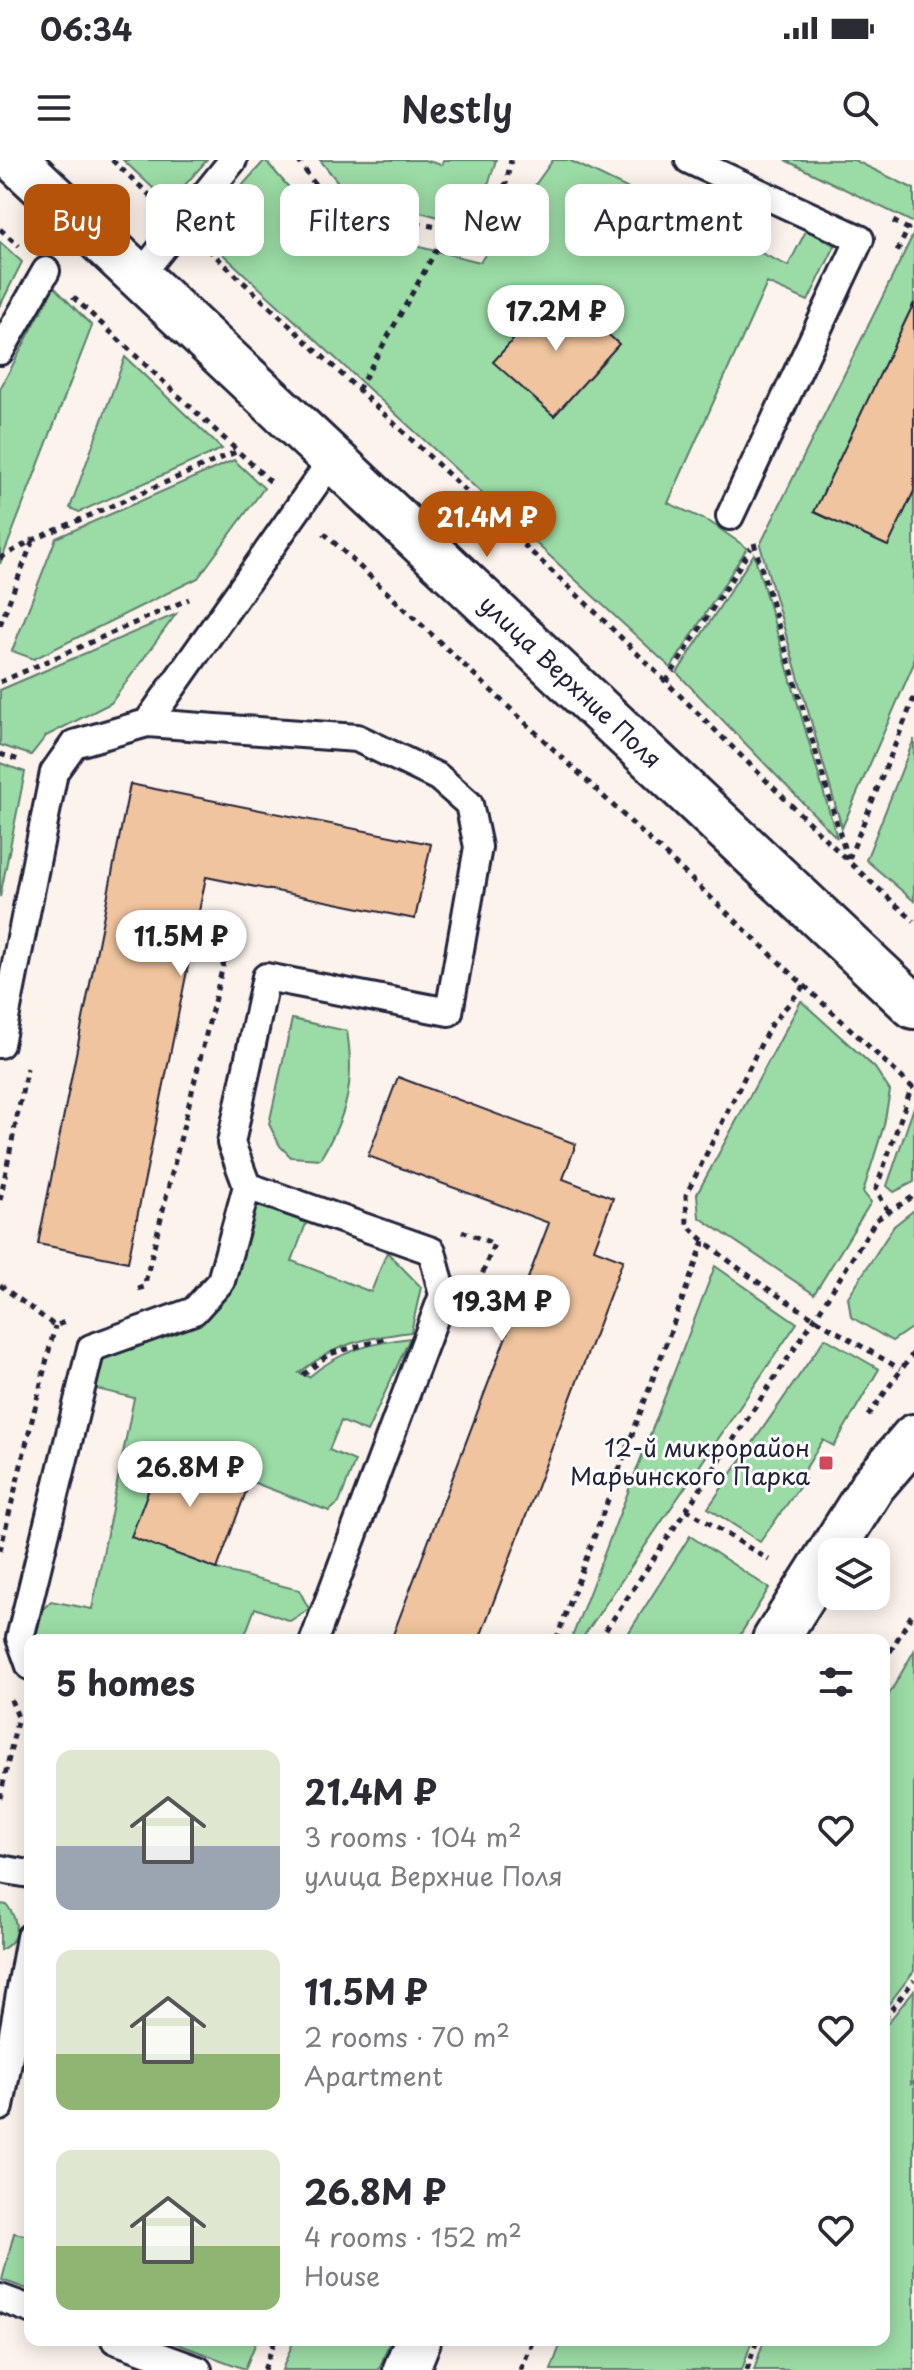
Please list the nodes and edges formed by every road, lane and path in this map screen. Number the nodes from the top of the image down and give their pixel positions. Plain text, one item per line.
1 (15, 160) edge
2 (112, 160) edge
3 (233, 160) edge
4 (298, 160) edge
5 (511, 160) edge
6 (689, 160) edge
7 (213, 184) edge
8 (506, 184) edge
9 (146, 192) edge
10 (435, 228) edge
11 (0, 229) edge
12 (435, 252) edge
13 (155, 256) edge
14 (215, 256) edge
15 (46, 271) junction
16 (138, 278) junction
17 (0, 351) edge
18 (358, 390) junction
19 (238, 451) junction
20 (332, 460) junction
21 (300, 510) junction
22 (730, 516) dead end
23 (33, 540) junction
24 (0, 558) edge
25 (258, 568) junction
26 (0, 625) edge
27 (0, 682) edge
28 (666, 682) junction
29 (914, 698) edge
30 (147, 723) junction
31 (848, 861) junction
32 (914, 921) edge
33 (257, 950) dead end
34 (804, 986) junction
35 (912, 997) edge
36 (0, 1044) edge
37 (30, 1054) dead end
38 (913, 1088) edge
39 (2, 1178) edge
40 (247, 1186) junction
41 (914, 1196) edge
42 (0, 1200) edge
43 (888, 1211) junction
44 (704, 1241) junction
45 (0, 1285) edge
46 (131, 1292) dead end
47 (81, 1314) dead end
48 (815, 1318) junction
49 (55, 1326) junction
50 (429, 1332) junction
51 (914, 1352) edge
52 (900, 1369) junction
53 (303, 1375) dead end
54 (865, 1421) dead end
55 (914, 1437) edge
56 (686, 1509) junction
57 (777, 1549) dead end
58 (0, 1551) edge
59 (914, 1611) edge
60 (316, 1634) edge
61 (558, 1634) edge
62 (603, 1634) edge
63 (779, 1634) edge
64 (24, 1649) edge
65 (890, 1652) edge
66 (4, 1683) dead end
67 (0, 1798) edge
68 (0, 1869) edge
69 (24, 1873) edge
70 (24, 1950) edge
71 (11, 1977) edge
72 (914, 1980) edge
73 (890, 2011) edge
74 (0, 2107) edge
75 (0, 2298) edge
76 (24, 2307) edge
77 (132, 2346) edge
78 (273, 2346) edge
79 (416, 2346) edge
80 (531, 2346) edge
81 (755, 2346) edge
82 (198, 2370) edge
83 (264, 2370) edge
84 (406, 2370) edge
85 (521, 2370) edge
86 (747, 2370) edge

1 - 16 street, улица Верхние Поля
2 - 9 path
3 - 7 lane
4 - 10 path
5 - 8 path
6 - 22 lane
11 - 15 path
12 - 18 path
13 - 16 lane
14 - 18 path
15 - 17 lane
15 - 19 path
16 - 20 street, улица Верхние Поля
18 - 28 path
19 - 21 path
19 - 23 path
20 - 21 lane
20 - 35 street, улица Верхние Поля
21 - 25 lane
21 - 34 path
23 - 24 path
23 - 26 path
25 - 27 path
25 - 30 lane
28 - 31 path
28 - 31 path
29 - 31 path
30 - 36 lane
30 - 40 lane
31 - 32 path
33 - 46 path
34 - 38 path
34 - 44 path
37 - 39 path
38 - 43 path
39 - 42 path
40 - 50 lane
40 - 64 lane
41 - 43 path
43 - 48 path
44 - 48 path
44 - 61 path
45 - 49 path
47 - 49 path
48 - 52 path
48 - 56 path
49 - 58 path
50 - 53 path
50 - 60 lane
51 - 52 path
52 - 54 path
55 - 63 street
56 - 57 path
56 - 62 path
59 - 65 path
66 - 67 path
68 - 69 lane
70 - 71 lane
71 - 74 lane
72 - 73 path
75 - 76 lane
77 - 82 lane
78 - 83 path
79 - 84 street
80 - 85 path
81 - 86 path

